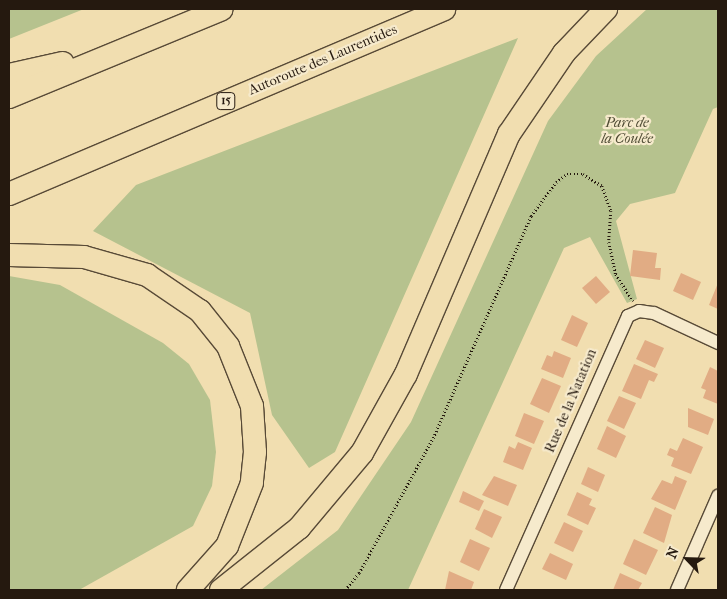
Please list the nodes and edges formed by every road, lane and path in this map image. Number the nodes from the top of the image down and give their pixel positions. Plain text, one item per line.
1 (222, 9) edge
2 (444, 9) edge
3 (606, 9) edge
4 (115, 52) junction
5 (9, 75) edge
6 (9, 97) edge
7 (9, 194) edge
8 (9, 255) edge
9 (639, 311) junction
10 (718, 342) edge
11 (718, 496) edge
12 (681, 589) edge
13 (188, 590) edge
14 (221, 590) edge
15 (344, 590) edge
16 (506, 590) edge

1 - 4 highway
2 - 7 highway, Autoroute des Laurentides / 15
3 - 14 highway
4 - 5 highway
4 - 6 highway
8 - 13 highway
9 - 10 street
9 - 15 path
9 - 16 street, Rue de la Natation
11 - 12 street

